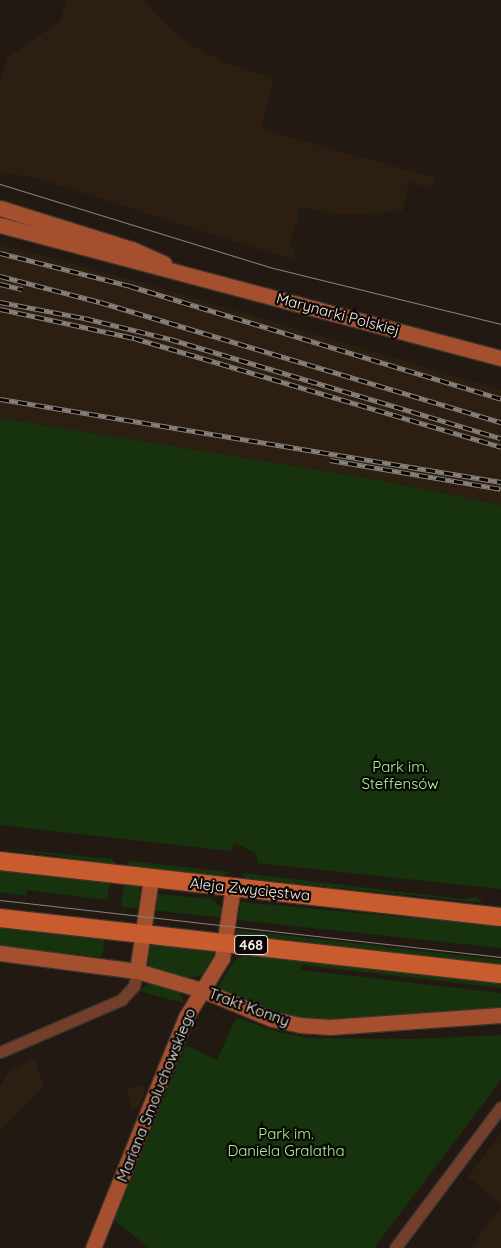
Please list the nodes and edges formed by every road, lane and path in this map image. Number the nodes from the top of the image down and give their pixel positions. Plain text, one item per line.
1 (0, 208) edge
2 (0, 225) edge
3 (176, 271) junction
4 (501, 358) edge
5 (0, 861) edge
6 (151, 878) junction
7 (233, 887) junction
8 (501, 917) edge
9 (0, 918) edge
10 (144, 934) junction
11 (227, 943) junction
12 (0, 953) edge
13 (137, 971) junction
14 (501, 974) edge
15 (202, 990) junction
16 (501, 1015) edge
17 (0, 1052) edge
18 (501, 1107) edge
19 (93, 1248) edge
20 (395, 1248) edge

1 - 3 street, Marynarki Polskiej
2 - 3 street, Marynarki Polskiej
3 - 4 street, Marynarki Polskiej
5 - 6 main road, Aleja Zwycięstwa
6 - 7 main road, Aleja Zwycięstwa
6 - 10 street
7 - 8 main road, Aleja Zwycięstwa
7 - 11 street, Mariana Smoluchowskiego
9 - 10 main road, 468
10 - 11 main road, 468
10 - 13 street
11 - 14 main road, 468
11 - 15 street, Mariana Smoluchowskiego
12 - 13 street, Trakt Konny
13 - 15 street, Trakt Konny
13 - 17 street
15 - 16 street, Trakt Konny
15 - 19 street, Mariana Smoluchowskiego
18 - 20 street

